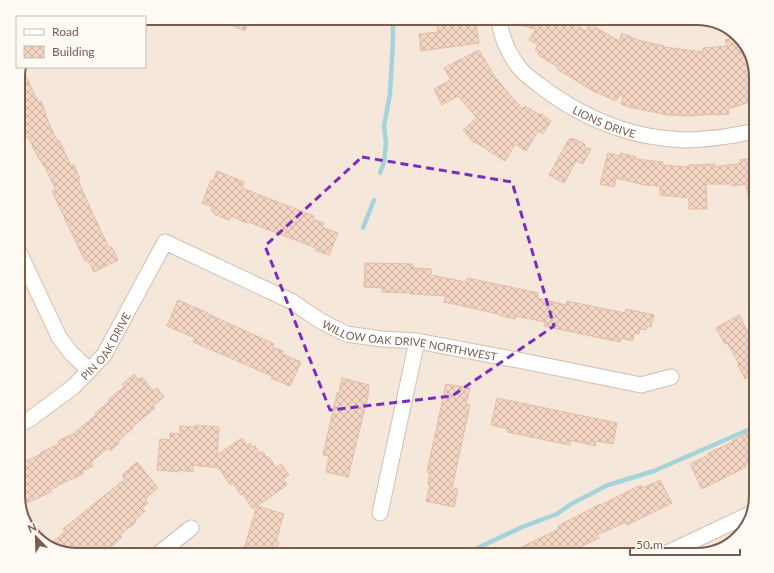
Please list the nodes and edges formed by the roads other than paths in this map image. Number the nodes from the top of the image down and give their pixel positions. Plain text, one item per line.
1 (500, 25) edge
2 (749, 133) edge
3 (165, 242) joint
4 (25, 265) edge
5 (417, 341) junction
6 (89, 370) junction
7 (671, 377) dead end
8 (25, 422) edge
9 (380, 513) dead end
10 (744, 517) edge
11 (191, 528) dead end
12 (166, 548) edge
13 (678, 548) edge

1 - 2 street, LIONS DRIVE
3 - 5 street, WILLOW OAK DRIVE NORTHWEST
3 - 6 street, PIN OAK DRIVE
4 - 6 street
5 - 7 street, WILLOW OAK DRIVE NORTHWEST
5 - 9 street
6 - 8 street, PIN OAK DRIVE
10 - 13 street
11 - 12 street

